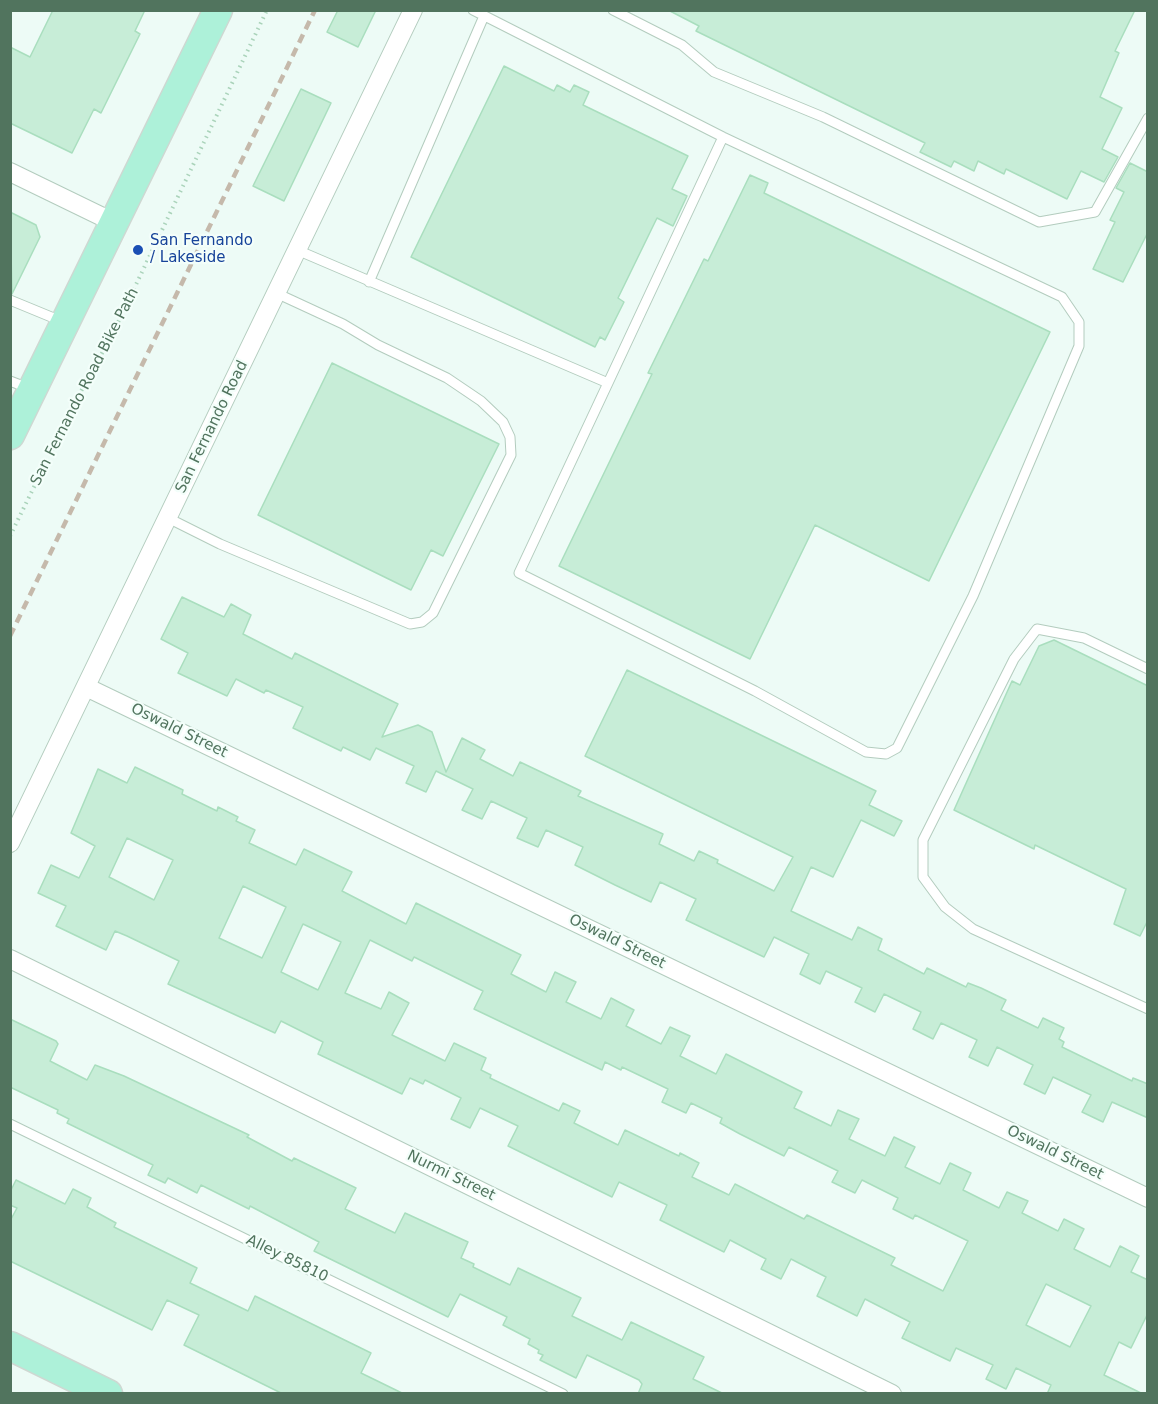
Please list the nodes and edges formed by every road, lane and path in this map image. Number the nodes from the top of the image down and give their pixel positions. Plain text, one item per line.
1 (218, 10) edge
2 (267, 10) edge
3 (412, 10) edge
4 (473, 10) edge
5 (613, 10) edge
6 (484, 16) junction
7 (1148, 118) edge
8 (723, 137) junction
9 (10, 172) edge
10 (115, 222) junction
11 (297, 250) junction
12 (369, 282) junction
13 (276, 293) junction
14 (10, 300) edge
15 (66, 323) junction
16 (608, 383) junction
17 (22, 386) edge
18 (10, 435) edge
19 (168, 518) junction
20 (10, 536) edge
21 (1148, 669) edge
22 (86, 687) junction
23 (10, 843) edge
24 (10, 959) edge
25 (1148, 1009) edge
26 (10, 1124) edge
27 (1148, 1197) edge
28 (10, 1346) edge
29 (108, 1394) edge
30 (563, 1394) edge
31 (892, 1394) edge

1 - 10 main road
2 - 20 path, San Fernando Road Bike Path
3 - 11 street, San Fernando Road
4 - 6 lane
5 - 7 lane
6 - 8 lane
6 - 12 lane
8 - 16 lane
8 - 16 lane
9 - 10 street
10 - 15 main road
11 - 12 lane
11 - 13 street, San Fernando Road
12 - 16 lane
13 - 19 street, San Fernando Road
13 - 19 lane
14 - 15 lane
15 - 17 main road
17 - 18 main road
19 - 22 street, San Fernando Road
21 - 25 lane
22 - 23 street, San Fernando Road
22 - 27 street, Oswald Street
24 - 31 street, Nurmi Street
26 - 30 lane, Alley 85810
28 - 29 main road

